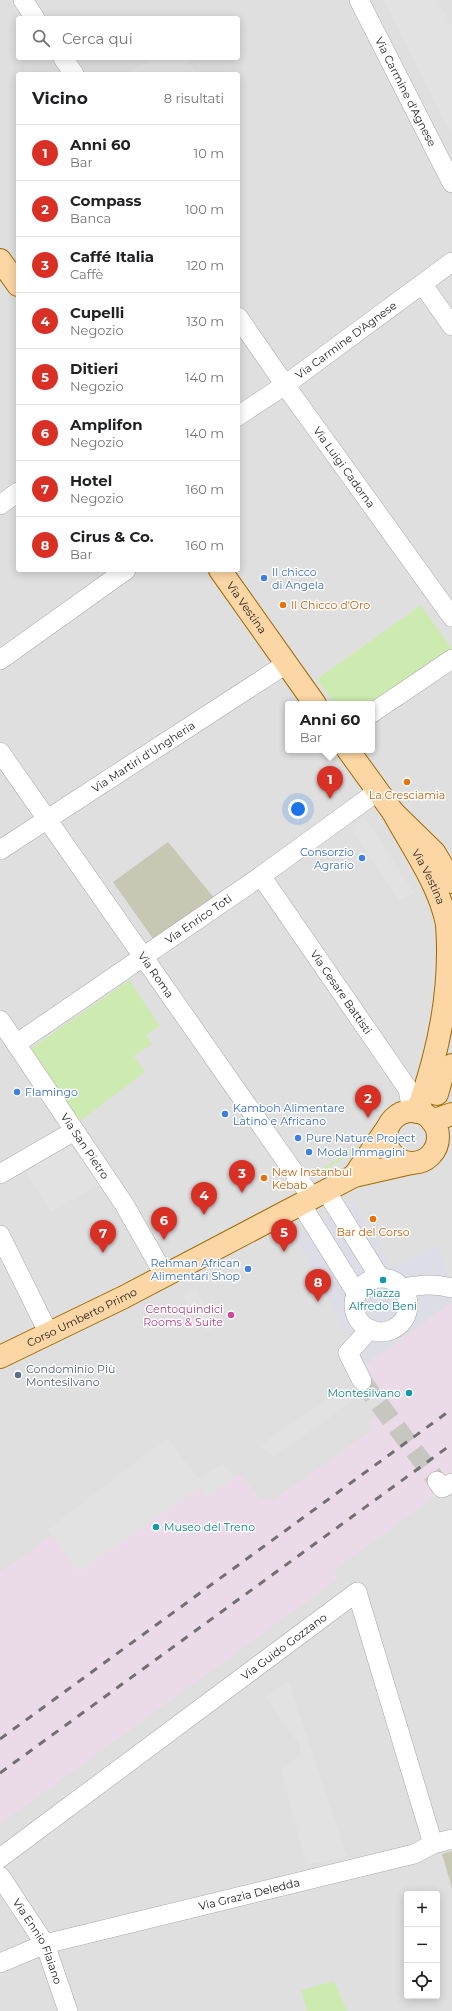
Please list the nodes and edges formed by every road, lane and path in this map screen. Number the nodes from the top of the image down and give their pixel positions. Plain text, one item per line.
1 (23, 0) edge
2 (359, 0) edge
3 (35, 16) edge
4 (64, 60) edge
5 (73, 72) edge
6 (452, 183) edge
7 (0, 260) edge
8 (452, 262) edge
9 (16, 282) edge
10 (423, 285) junction
11 (240, 320) edge
12 (452, 326) edge
13 (285, 385) junction
14 (240, 415) edge
15 (16, 493) edge
16 (0, 505) edge
17 (123, 572) edge
18 (221, 572) edge
19 (452, 617) edge
20 (452, 659) edge
21 (0, 660) edge
22 (286, 664) junction
23 (313, 701) edge
24 (375, 712) edge
25 (0, 752) edge
26 (350, 753) edge
27 (378, 791) junction
28 (393, 812) junction
29 (49, 820) junction
30 (0, 850) edge
31 (261, 876) junction
32 (452, 882) edge
33 (144, 958) junction
34 (0, 1020) edge
35 (16, 1044) junction
36 (452, 1065) edge
37 (452, 1079) edge
38 (452, 1094) edge
39 (429, 1115) edge
40 (388, 1127) junction
41 (74, 1132) junction
42 (452, 1143) edge
43 (432, 1154) junction
44 (411, 1163) junction
45 (7, 1171) edge
46 (354, 1176) junction
47 (313, 1198) junction
48 (0, 1235) edge
49 (164, 1276) junction
50 (380, 1278) junction
51 (403, 1288) junction
52 (452, 1288) edge
53 (357, 1294) junction
54 (370, 1329) junction
55 (49, 1334) junction
56 (0, 1357) edge
57 (362, 1381) tunnel mouth
58 (452, 1839) edge
59 (433, 1844) junction
60 (0, 1858) edge
61 (0, 1876) edge
62 (45, 1944) junction
63 (0, 1963) edge
64 (68, 2011) edge

1 - 3 street
2 - 6 street, Via Carmine d'Agnese
4 - 5 street
7 - 9 main road
8 - 10 street, Via Carmine D'Agnese
10 - 12 street
10 - 13 street, Via Carmine D'Agnese
11 - 13 street, Via Luigi Cadorna
13 - 14 street, Via Carmine D'Agnese
13 - 19 street, Via Luigi Cadorna
15 - 16 street
17 - 21 street
18 - 22 main road, Via Vestina
20 - 24 street
22 - 23 main road, Via Vestina
22 - 29 street, Via Martiri d'Ungheria
25 - 29 street, Via Roma
26 - 27 main road, Via Vestina
27 - 28 main road, Via Vestina
27 - 31 street, Via Enrico Toti
28 - 32 main road, Via Vestina
28 - 39 main road, Via Vestina
29 - 30 street, Via Martiri d'Ungheria
29 - 33 street, Via Roma
31 - 33 street, Via Enrico Toti
31 - 39 street, Via Cesare Battisti
33 - 35 street, Via Enrico Toti
33 - 47 street, Via Roma
34 - 35 street, Via San Pietro
35 - 41 street, Via San Pietro
36 - 39 main road
37 - 38 main road
39 - 40 main road
39 - 43 main road
40 - 44 main road
40 - 46 main road, Corso Umberto Primo
41 - 45 street
41 - 49 street, Via San Pietro
42 - 43 main road
43 - 44 main road
44 - 46 main road, Corso Umberto Primo
46 - 47 main road, Corso Umberto Primo
47 - 49 main road, Corso Umberto Primo
47 - 50 street
47 - 53 street
48 - 55 street
49 - 55 main road, Corso Umberto Primo
50 - 51 street
50 - 53 street
51 - 52 street
51 - 54 street
53 - 54 street
54 - 57 street
55 - 56 main road, Corso Umberto Primo
58 - 59 street, Via Grazia Deledda
59 - 60 street, Via Guido Gozzano
59 - 62 street, Via Grazia Deledda
61 - 62 street, Via Ennio Flaiano
62 - 63 street, Via Grazia Deledda
62 - 64 street, Via Ennio Flaiano

